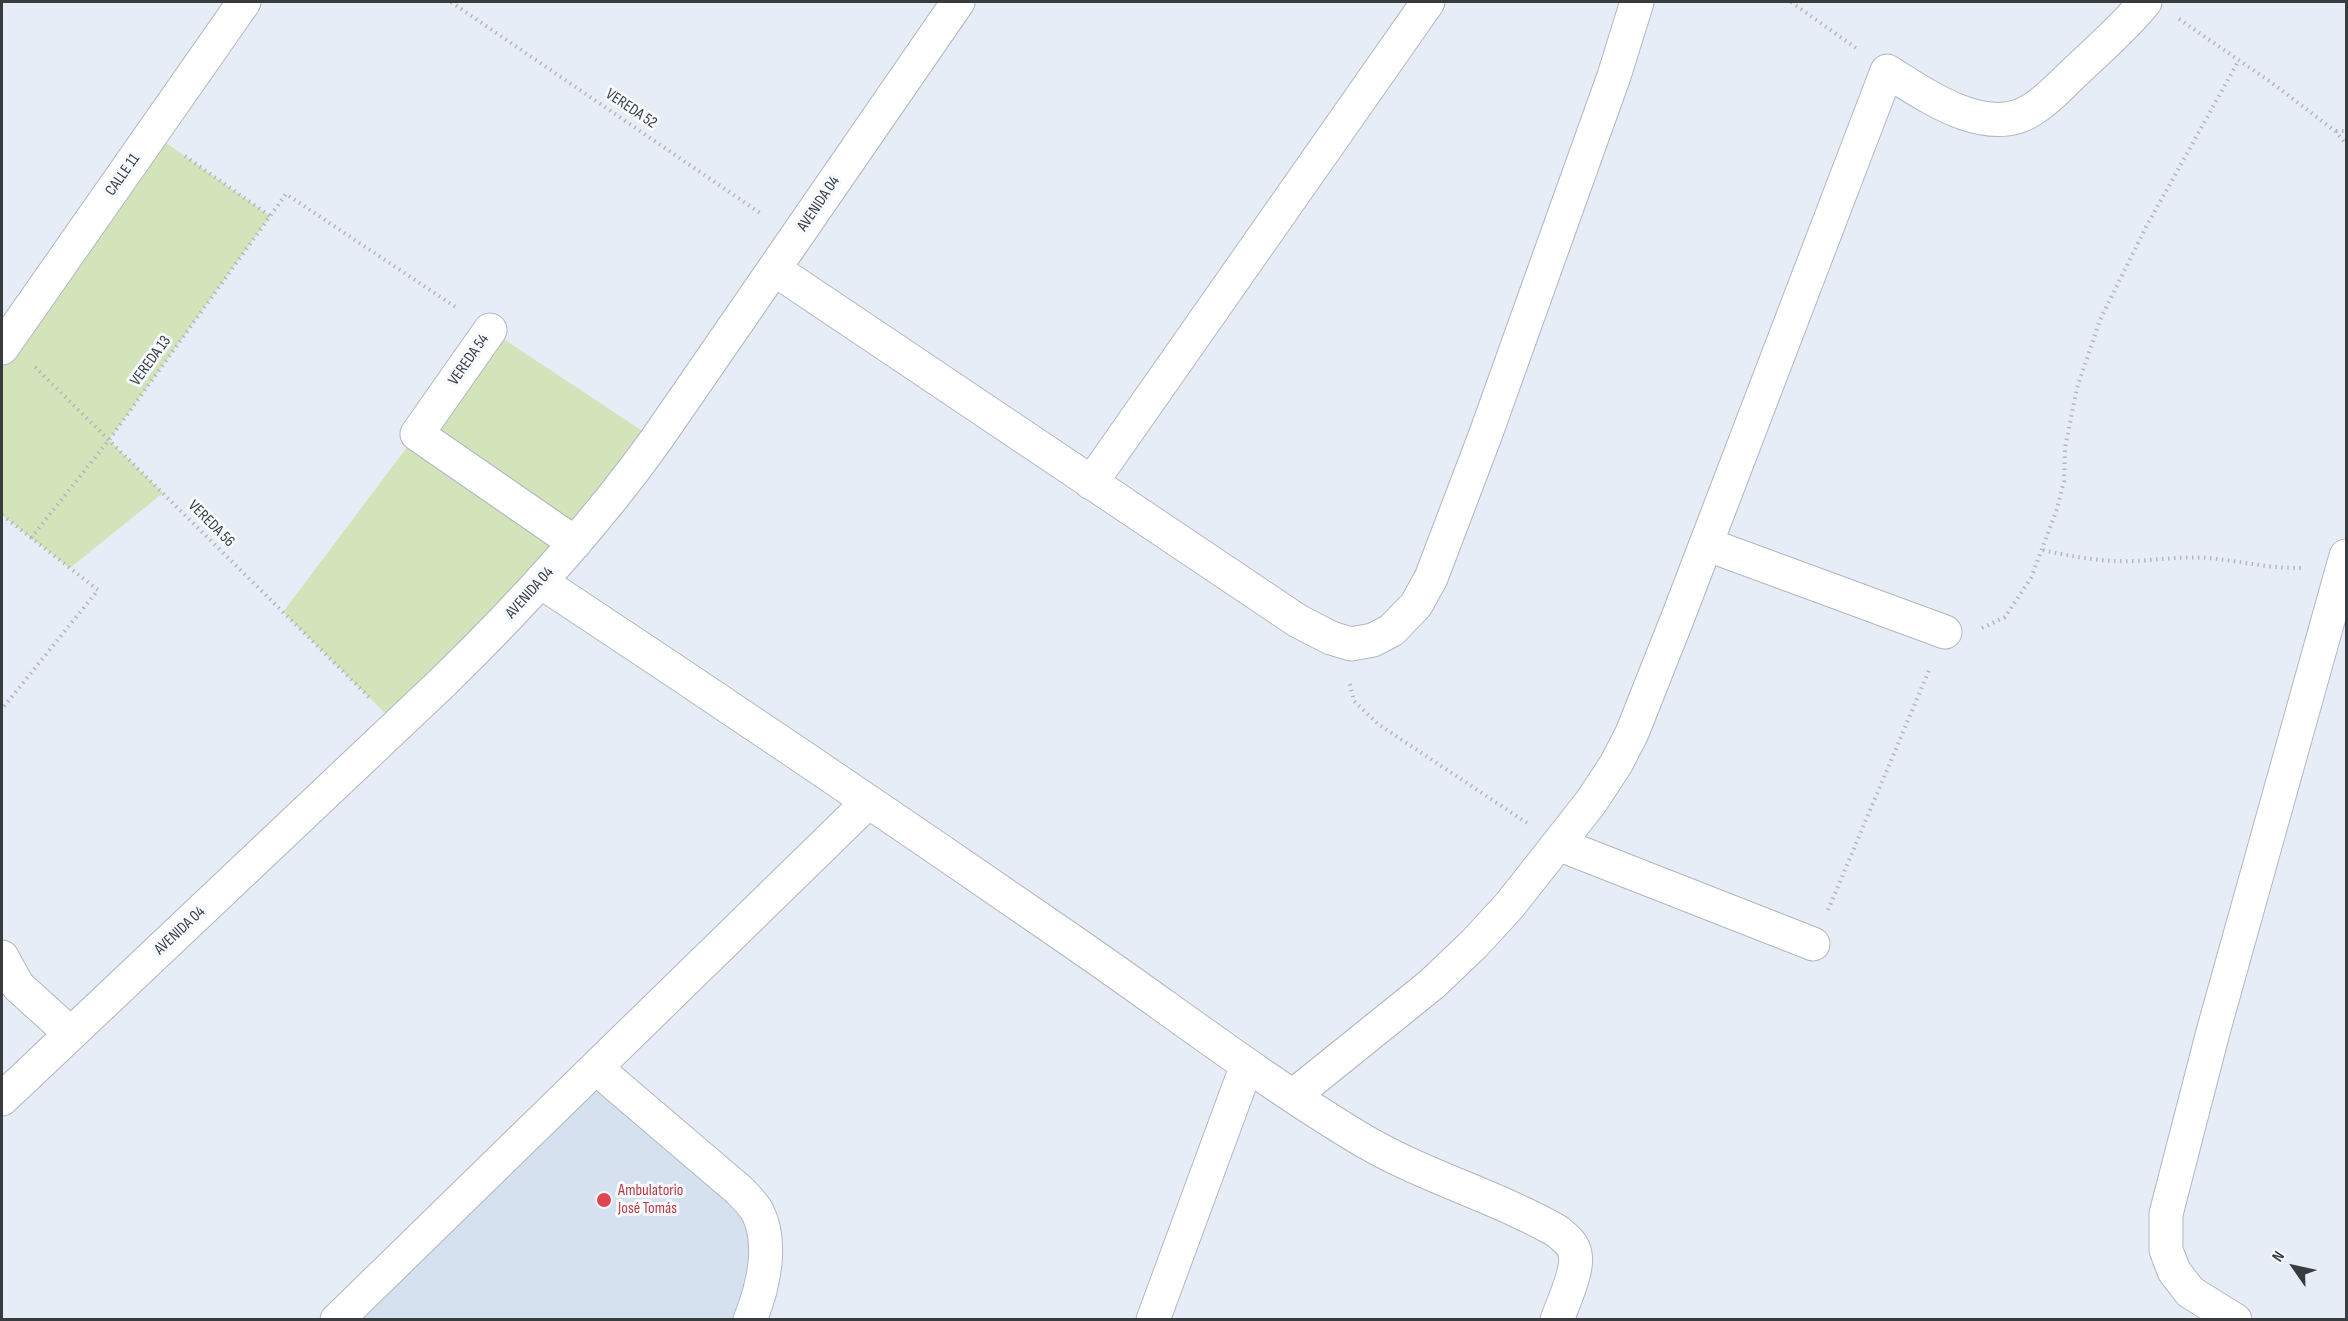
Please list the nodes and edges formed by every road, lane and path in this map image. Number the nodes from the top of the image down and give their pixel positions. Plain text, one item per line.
1 (244, 2) edge
2 (452, 2) edge
3 (958, 2) edge
4 (1428, 2) edge
5 (1637, 2) edge
6 (1791, 2) edge
7 (2159, 8) edge
8 (2239, 60) junction
9 (1887, 71) junction
10 (2335, 131) junction
11 (2346, 131) edge
12 (152, 133) junction
13 (2346, 144) edge
14 (286, 194) joint
15 (270, 216) junction
16 (796, 237) junction
17 (774, 269) junction
18 (490, 330) joint
19 (4, 344) edge
20 (109, 440) junction
21 (1091, 483) junction
22 (2, 515) edge
23 (31, 538) junction
24 (574, 543) junction
25 (1706, 544) junction
26 (2043, 550) junction
27 (2345, 561) edge
28 (541, 582) junction
29 (1945, 632) junction
30 (1351, 644) junction
31 (2, 709) edge
32 (397, 725) junction
33 (868, 802) junction
34 (1558, 844) junction
35 (1813, 945) joint
36 (2, 957) edge
37 (70, 1034) junction
38 (1247, 1065) junction
39 (596, 1068) junction
40 (1293, 1096) junction
41 (2, 1099) edge
42 (337, 1320) edge
43 (750, 1320) edge
44 (1153, 1320) edge
45 (1557, 1320) edge
46 (2235, 1320) edge

1 - 12 street, CALLE 11
2 - 16 path, VEREDA 52
3 - 16 street, AVENIDA 04
4 - 21 street
5 - 30 street
6 - 9 path
7 - 8 path
7 - 9 street
8 - 10 path
8 - 26 path
9 - 25 street
10 - 11 path
10 - 13 path
12 - 15 path
12 - 19 street, CALLE 11
14 - 15 path, VEREDA 13
14 - 18 path, VEREDA 54
15 - 20 path, VEREDA 13
16 - 17 street, AVENIDA 04
17 - 21 street
17 - 24 street, AVENIDA 04
18 - 24 street, VEREDA 54
19 - 20 path, VEREDA 56
20 - 23 path, VEREDA 13
20 - 32 path, VEREDA 56
21 - 30 street
22 - 23 path
23 - 31 path
24 - 28 street, AVENIDA 04
25 - 29 street
25 - 34 street
26 - 27 path
26 - 29 path
27 - 46 street
28 - 32 street, AVENIDA 04
28 - 33 street
29 - 35 path
30 - 34 path
32 - 37 street, AVENIDA 04
33 - 38 street
33 - 39 street
34 - 35 street
34 - 40 street
36 - 37 street
37 - 41 street, AVENIDA 04
38 - 40 street
38 - 44 street
39 - 42 street
39 - 43 street
40 - 45 street

